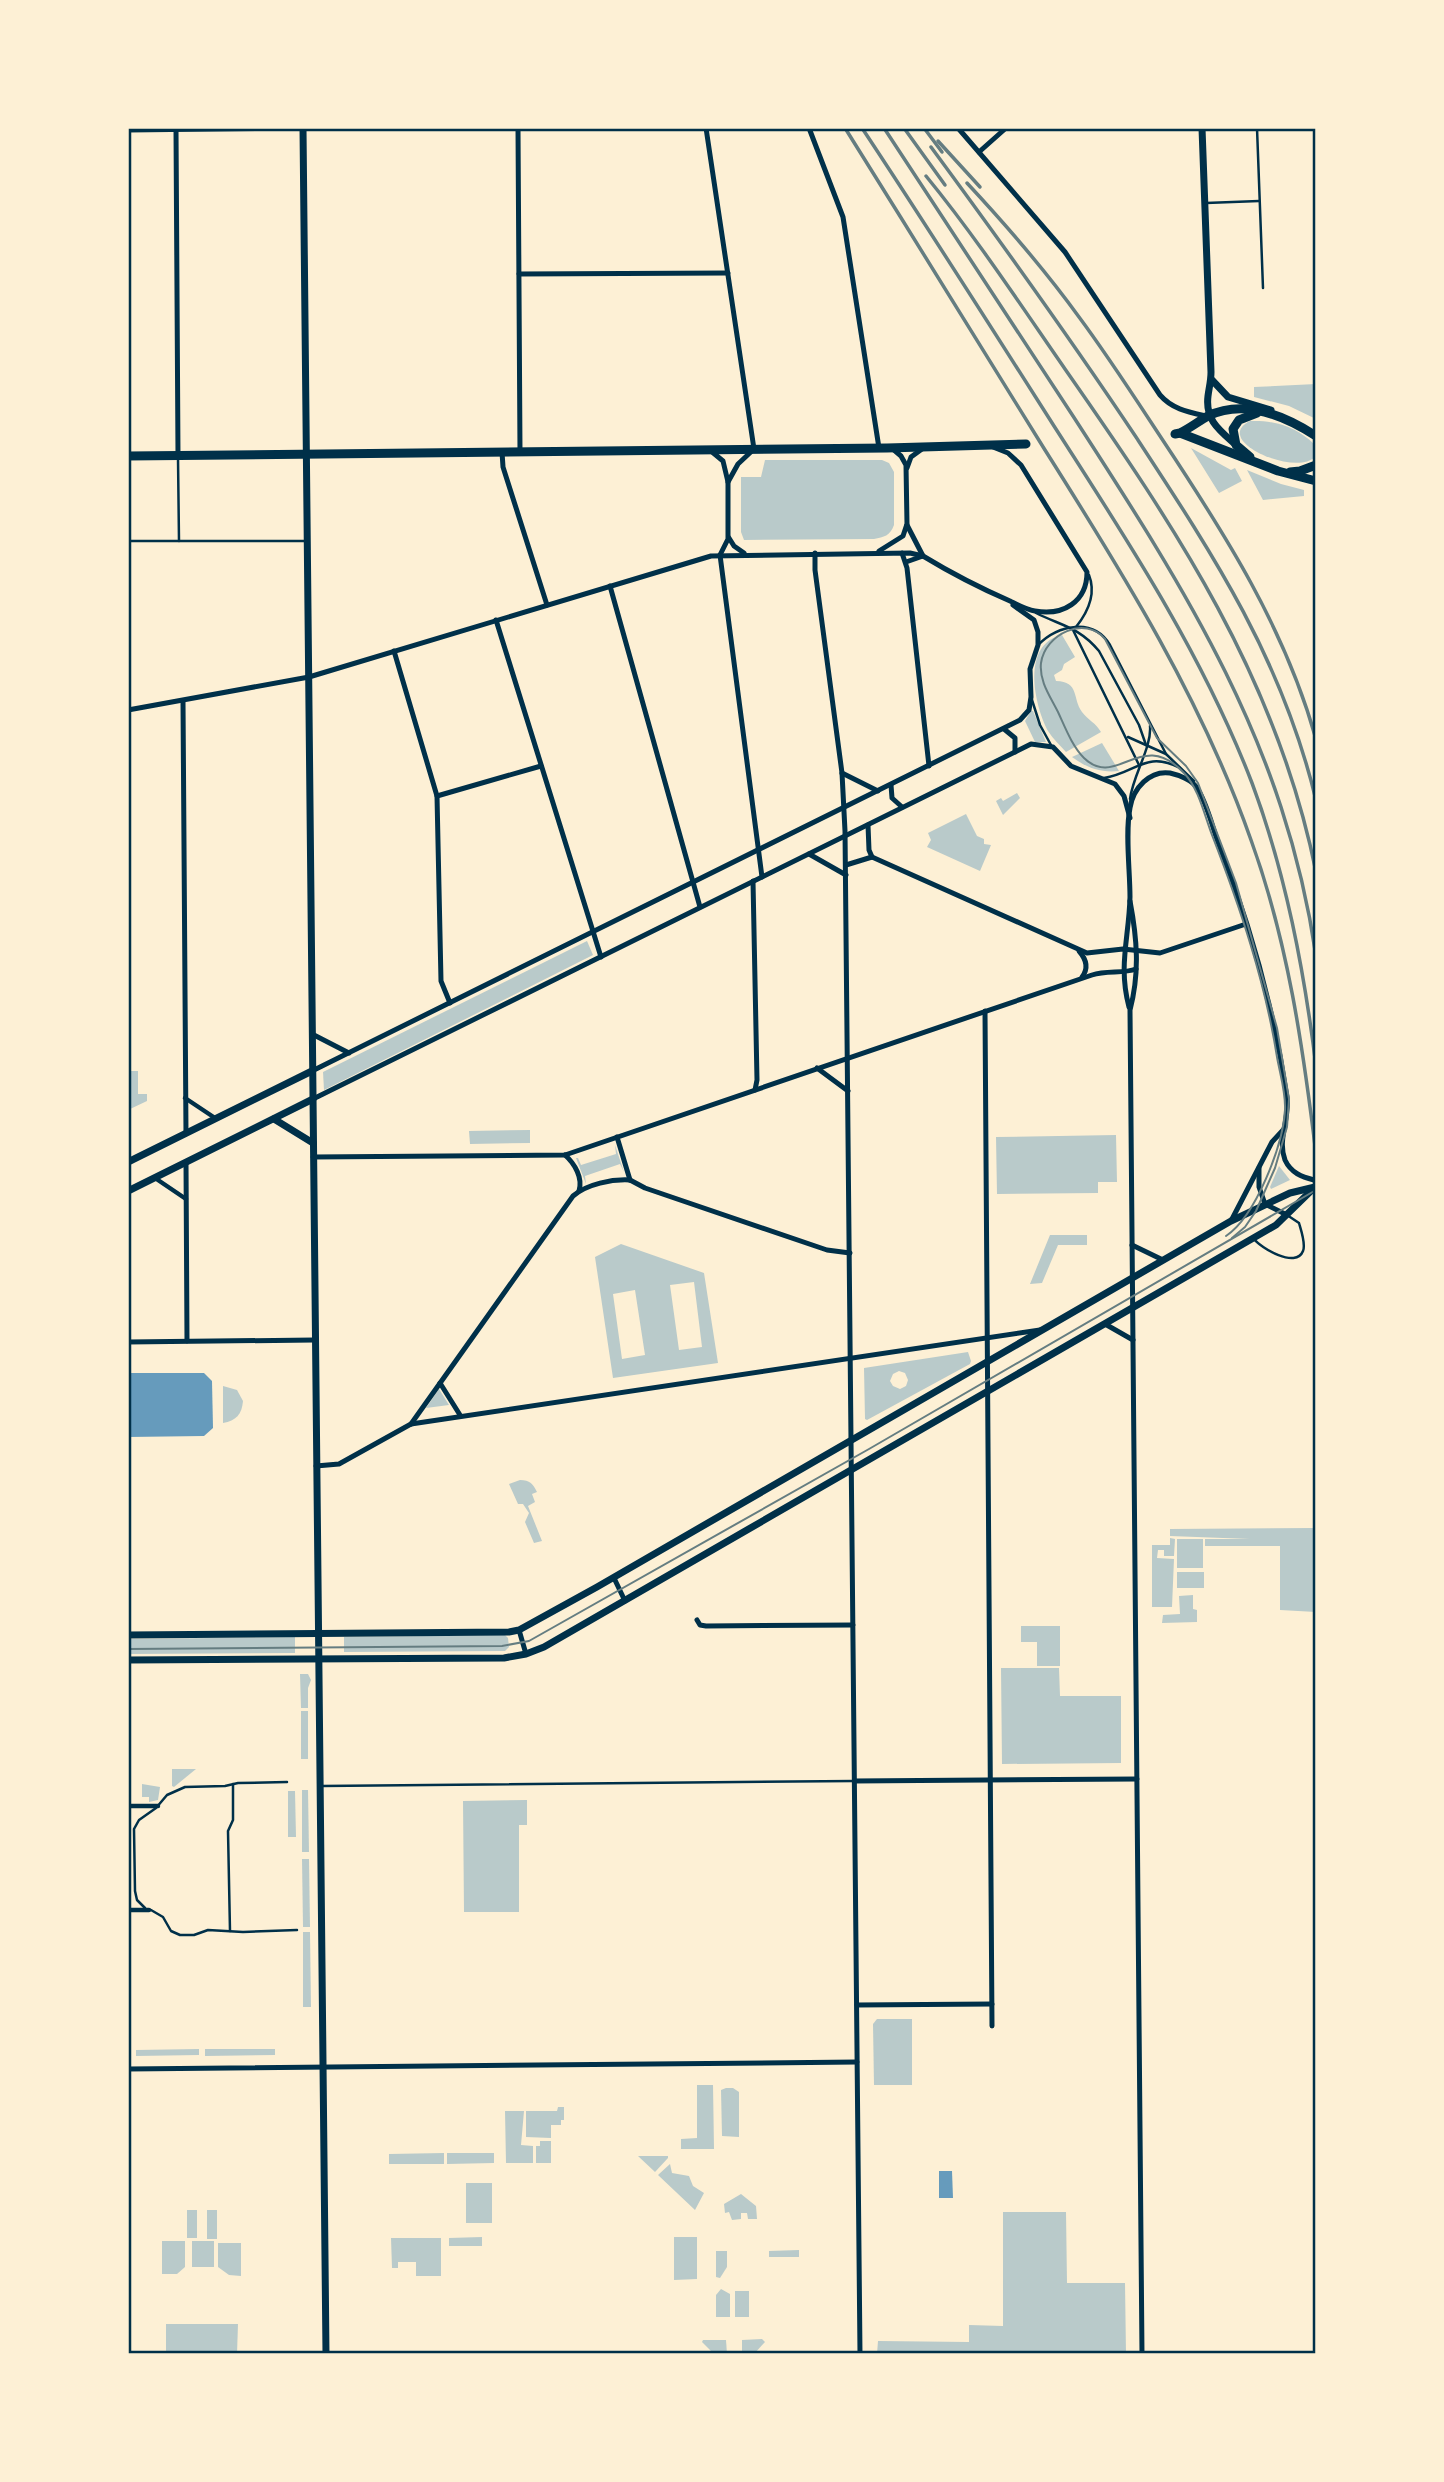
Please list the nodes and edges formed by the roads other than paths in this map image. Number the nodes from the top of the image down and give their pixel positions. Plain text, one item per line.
1 (287, 128) edge
2 (303, 128) edge
3 (518, 128) edge
4 (706, 128) edge
5 (809, 128) edge
6 (958, 128) edge
7 (1006, 128) edge
8 (1202, 128) edge
9 (1257, 128) edge
10 (128, 130) edge
11 (176, 130) junction
12 (979, 152) junction
13 (1259, 201) junction
14 (1205, 203) junction
15 (728, 273) junction
16 (519, 274) junction
17 (1263, 289) dead end
18 (1211, 380) junction
19 (1270, 413) junction
20 (1209, 416) junction
21 (1280, 416) junction
22 (1316, 436) edge
23 (1026, 444) dead end
24 (1236, 445) junction
25 (927, 447) junction
26 (990, 447) junction
27 (883, 448) junction
28 (754, 449) junction
29 (706, 450) junction
30 (502, 452) junction
31 (520, 452) junction
32 (307, 454) junction
33 (178, 455) junction
34 (128, 456) edge
35 (1316, 465) edge
36 (1264, 466) junction
37 (906, 471) junction
38 (1278, 471) junction
39 (1316, 481) edge
40 (728, 482) junction
41 (907, 524) junction
42 (728, 536) junction
43 (128, 541) edge
44 (179, 541) junction
45 (308, 541) junction
46 (877, 553) junction
47 (902, 553) junction
48 (747, 554) junction
49 (814, 554) junction
50 (720, 555) junction
51 (923, 556) junction
52 (906, 562) junction
53 (1087, 572) junction
54 (610, 586) junction
55 (998, 596) junction
56 (547, 605) junction
57 (1033, 611) junction
58 (496, 620) junction
59 (1073, 628) junction
60 (1038, 645) junction
61 (394, 651) junction
62 (309, 677) junction
63 (1031, 697) junction
64 (183, 701) junction
65 (128, 710) edge
66 (1150, 723) junction
67 (1004, 729) junction
68 (1126, 735) junction
69 (1146, 745) junction
70 (1053, 747) junction
71 (1015, 752) junction
72 (1166, 754) junction
73 (1139, 765) junction
74 (541, 766) junction
75 (929, 766) junction
76 (1185, 770) junction
77 (842, 773) junction
78 (1104, 778) junction
79 (891, 785) junction
80 (1197, 788) junction
81 (878, 791) junction
82 (437, 796) junction
83 (902, 807) junction
84 (1130, 807) junction
85 (844, 808) junction
86 (1130, 818) junction
87 (868, 825) junction
88 (845, 836) junction
89 (758, 850) junction
90 (809, 854) junction
91 (872, 857) junction
92 (846, 865) junction
93 (846, 875) junction
94 (762, 877) junction
95 (693, 881) junction
96 (753, 881) junction
97 (1130, 901) junction
98 (700, 907) junction
99 (1246, 924) junction
100 (593, 932) junction
101 (1077, 949) junction
102 (1123, 949) junction
103 (1138, 950) junction
104 (601, 957) junction
105 (1136, 969) junction
106 (1123, 972) junction
107 (1080, 979) junction
108 (450, 1003) junction
109 (1130, 1010) junction
110 (985, 1011) junction
111 (312, 1034) junction
112 (349, 1053) junction
113 (849, 1057) junction
114 (817, 1068) junction
115 (313, 1071) junction
116 (755, 1090) junction
117 (848, 1091) junction
118 (185, 1098) junction
119 (313, 1099) junction
120 (216, 1118) junction
121 (274, 1119) junction
122 (1284, 1129) junction
123 (186, 1134) junction
124 (617, 1137) junction
125 (313, 1143) junction
126 (565, 1155) junction
127 (313, 1157) junction
128 (128, 1162) edge
129 (186, 1163) junction
130 (1260, 1165) junction
131 (154, 1178) junction
132 (630, 1180) junction
133 (1314, 1180) dead end
134 (128, 1191) edge
135 (579, 1191) junction
136 (186, 1199) junction
137 (1265, 1204) junction
138 (1287, 1215) junction
139 (1231, 1222) junction
140 (1254, 1238) junction
141 (1132, 1245) junction
142 (850, 1253) junction
143 (1163, 1261) junction
144 (1133, 1278) junction
145 (1133, 1307) junction
146 (1105, 1324) junction
147 (1042, 1330) junction
148 (986, 1338) junction
149 (314, 1340) junction
150 (1133, 1340) junction
151 (187, 1341) junction
152 (128, 1342) edge
153 (851, 1358) junction
154 (986, 1362) junction
155 (440, 1383) junction
156 (987, 1392) junction
157 (460, 1415) junction
158 (411, 1424) junction
159 (852, 1440) junction
160 (316, 1466) junction
161 (852, 1470) junction
162 (614, 1578) junction
163 (625, 1601) junction
164 (697, 1620) dead end
165 (853, 1625) junction
166 (519, 1630) junction
167 (317, 1633) junction
168 (128, 1635) edge
169 (526, 1654) junction
170 (318, 1659) junction
171 (128, 1660) edge
172 (1137, 1779) junction
173 (990, 1780) junction
174 (854, 1781) junction
175 (286, 1782) dead end
176 (233, 1783) junction
177 (319, 1786) junction
178 (128, 1806) edge
179 (158, 1806) junction
180 (128, 1910) edge
181 (149, 1910) junction
182 (296, 1930) dead end
183 (230, 1931) junction
184 (992, 2004) junction
185 (857, 2005) junction
186 (992, 2025) dead end
187 (857, 2063) junction
188 (323, 2067) junction
189 (128, 2069) edge
190 (326, 2354) edge
191 (860, 2354) edge
192 (1142, 2354) edge

1 - 11 street
2 - 32 street
3 - 16 street
4 - 15 street
5 - 27 street
6 - 12 street
7 - 12 street
8 - 14 street
9 - 13 lane
10 - 11 street
11 - 33 street
12 - 20 street
13 - 14 lane
13 - 17 lane
14 - 18 street
15 - 16 street
15 - 28 street
16 - 31 street
18 - 20 street
18 - 21 street
19 - 20 main road
19 - 21 main road
19 - 24 main road
20 - 24 street
20 - 36 main road
21 - 22 main road
23 - 26 main road
24 - 36 main road
25 - 26 main road
25 - 27 main road
25 - 37 street
26 - 53 street
27 - 28 main road
27 - 37 street
28 - 29 main road
28 - 40 street
29 - 31 main road
29 - 40 street
30 - 31 main road
30 - 32 main road
30 - 56 street
32 - 33 main road
32 - 45 street
33 - 34 main road
33 - 44 lane
35 - 38 main road
36 - 38 main road
37 - 41 street
38 - 39 main road
40 - 42 street
41 - 46 street
41 - 51 street
42 - 48 street
42 - 50 street
43 - 44 lane
44 - 45 lane
45 - 62 street
46 - 47 street
46 - 49 street
47 - 51 street
47 - 52 street
48 - 49 street
48 - 50 street
49 - 77 street
50 - 54 street
50 - 89 street
51 - 52 street
51 - 55 street
52 - 75 street
53 - 57 street
53 - 59 lane
54 - 56 street
54 - 95 street
55 - 57 street
55 - 60 street
56 - 58 street
57 - 59 lane
58 - 61 street
58 - 74 street
59 - 60 lane
59 - 66 lane
59 - 68 lane
59 - 69 lane
60 - 63 street
61 - 62 street
61 - 82 street
62 - 64 street
62 - 111 street
63 - 67 street
63 - 70 lane
64 - 65 street
64 - 118 street
66 - 69 lane
66 - 72 lane
67 - 71 street
67 - 75 street
68 - 69 lane
68 - 73 lane
69 - 72 lane
69 - 73 lane
70 - 71 street
70 - 78 street
71 - 83 street
72 - 76 lane
73 - 76 lane
73 - 78 lane
73 - 84 lane
74 - 82 street
74 - 100 street
75 - 79 street
76 - 80 lane
77 - 81 street
77 - 85 street
78 - 86 street
79 - 81 street
79 - 83 street
80 - 84 street
80 - 99 street
81 - 85 street
82 - 108 street
83 - 87 street
84 - 86 street
85 - 88 street
85 - 89 street
86 - 97 street
87 - 88 street
87 - 91 street
88 - 90 street
88 - 92 street
89 - 94 street
89 - 95 street
90 - 93 street
90 - 94 street
91 - 92 street
91 - 101 street
92 - 93 street
93 - 113 street
94 - 96 street
95 - 98 street
95 - 100 street
96 - 98 street
96 - 116 street
97 - 102 street
97 - 103 street
98 - 104 street
99 - 103 street
99 - 122 street
100 - 104 street
100 - 108 street
101 - 102 street
101 - 107 street
102 - 103 street
102 - 106 street
103 - 105 street
104 - 119 street
105 - 106 street
105 - 109 street
106 - 107 street
106 - 109 street
107 - 110 street
108 - 112 street
109 - 141 street
110 - 113 street
110 - 148 street
111 - 112 street
111 - 115 street
112 - 115 street
113 - 114 street
113 - 117 street
114 - 116 street
114 - 117 street
115 - 119 street
115 - 120 street
116 - 124 street
117 - 142 street
118 - 120 street
118 - 123 street
119 - 121 street
119 - 125 street
120 - 123 street
121 - 125 street
121 - 129 street
122 - 130 street
122 - 133 street
123 - 128 street
124 - 126 street
124 - 132 street
125 - 127 street
126 - 127 street
126 - 135 street
127 - 149 street
129 - 131 street
129 - 136 street
130 - 137 street
130 - 139 street
131 - 134 street
131 - 136 street
132 - 135 street
132 - 142 street
135 - 155 street
136 - 151 street
137 - 138 street
137 - 138 street
137 - 139 street
138 - 140 street
138 - 140 lane
139 - 143 street
140 - 145 street
141 - 143 street
141 - 144 street
142 - 153 street
143 - 144 street
144 - 145 street
144 - 147 street
145 - 146 street
145 - 150 street
146 - 150 street
146 - 156 street
147 - 148 street
147 - 154 street
148 - 153 street
148 - 154 street
149 - 151 street
149 - 160 street
150 - 172 street
151 - 152 street
153 - 157 street
153 - 159 street
154 - 156 street
154 - 159 street
155 - 157 street
155 - 158 street
156 - 161 street
156 - 173 street
157 - 158 street
158 - 160 street
159 - 161 street
159 - 162 street
160 - 167 street
161 - 163 street
161 - 165 street
162 - 163 street
162 - 166 street
163 - 169 street
164 - 165 street
165 - 174 street
166 - 167 street
166 - 169 street
167 - 168 street
167 - 170 street
169 - 170 street
170 - 171 street
170 - 177 street
172 - 173 street
172 - 192 street
173 - 174 street
173 - 184 street
174 - 177 lane
174 - 185 street
175 - 176 lane
176 - 179 lane
176 - 183 lane
177 - 188 street
178 - 179 street
179 - 181 lane
180 - 181 street
181 - 183 lane
182 - 183 lane
184 - 185 street
184 - 186 street
185 - 187 street
187 - 188 street
187 - 191 street
188 - 189 street
188 - 190 street

